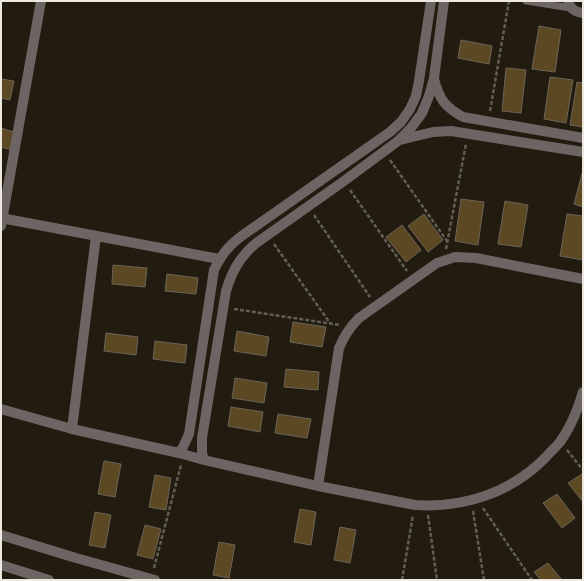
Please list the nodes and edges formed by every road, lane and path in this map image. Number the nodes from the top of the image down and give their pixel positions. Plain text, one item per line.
1 (41, 1) edge
2 (430, 1) edge
3 (444, 1) edge
4 (509, 1) edge
5 (526, 1) edge
6 (569, 4) edge
7 (583, 13) edge
8 (434, 78) junction
9 (488, 121) junction
10 (468, 134) junction
11 (583, 138) edge
12 (398, 141) junction
13 (384, 151) junction
14 (583, 152) edge
15 (344, 181) junction
16 (308, 207) junction
17 (1, 221) edge
18 (268, 235) junction
19 (96, 236) junction
20 (448, 242) junction
21 (220, 259) junction
22 (445, 260) junction
23 (583, 279) edge
24 (413, 280) junction
25 (376, 305) junction
26 (224, 307) junction
27 (330, 323) junction
28 (351, 326) junction
29 (583, 392) edge
30 (1, 409) edge
31 (72, 429) junction
32 (560, 442) junction
33 (182, 454) junction
34 (204, 460) junction
35 (583, 470) edge
36 (318, 486) junction
37 (474, 500) junction
38 (415, 505) junction
39 (427, 506) junction
40 (1, 535) edge
41 (1, 565) edge
42 (49, 580) edge
43 (153, 580) edge
44 (402, 580) edge
45 (437, 580) edge
46 (484, 580) edge
47 (532, 580) edge

1 - 17 street
2 - 21 street
3 - 8 street
4 - 9 path
5 - 6 lane
6 - 7 street
8 - 9 street
8 - 12 street
9 - 11 street
10 - 12 street
10 - 14 street
10 - 20 path
12 - 13 street
13 - 15 street
13 - 20 path
15 - 16 street
15 - 24 path
16 - 18 street
16 - 25 path
17 - 19 street
18 - 26 street
18 - 27 path
19 - 21 street
19 - 31 street
20 - 22 path
21 - 33 street
22 - 23 street
22 - 24 street
24 - 25 street
25 - 28 street
26 - 27 path
26 - 34 street
27 - 28 path
28 - 36 street
29 - 32 street
30 - 31 street
31 - 33 street
32 - 35 path
32 - 37 street
33 - 34 street
33 - 43 path
34 - 36 street
36 - 38 street
37 - 39 street
37 - 46 path
37 - 47 path
38 - 39 street
38 - 44 path
39 - 45 path
40 - 43 street
41 - 42 street

